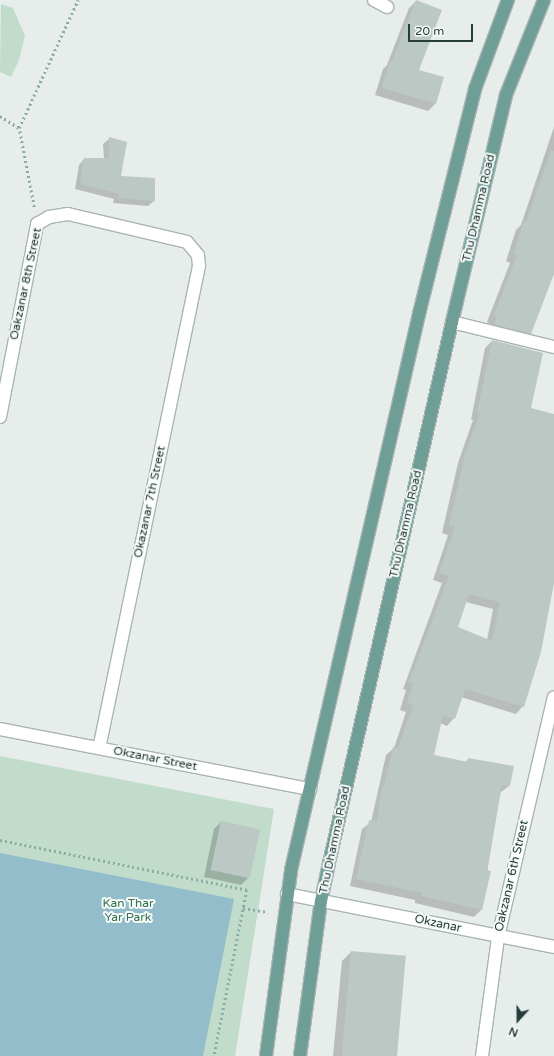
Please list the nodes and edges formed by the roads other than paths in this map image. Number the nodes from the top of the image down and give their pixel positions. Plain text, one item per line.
1 (374, 0) edge
2 (508, 0) edge
3 (544, 0) edge
4 (387, 7) dead end
5 (198, 254) joint
6 (452, 322) junction
7 (554, 347) edge
8 (0, 417) edge
9 (554, 697) edge
10 (0, 729) edge
11 (99, 748) junction
12 (310, 789) junction
13 (287, 894) junction
14 (321, 901) junction
15 (498, 936) junction
16 (554, 947) edge
17 (266, 1056) edge
18 (300, 1056) edge
19 (482, 1056) edge

1 - 4 street
2 - 12 main road
3 - 6 main road, Thu Dhamma Road
5 - 8 street, Oakzanar 8th Street
5 - 11 street, Okazanar 7th Street
6 - 7 street
6 - 14 main road, Thu Dhamma Road
9 - 15 street, Oakzanar 6th Street
10 - 11 street, Okzanar Street
11 - 12 street, Okzanar Street
12 - 13 main road
13 - 14 street, Okzanar
13 - 17 main road
14 - 15 street, Okzanar
14 - 18 main road, Thu Dhamma Road
15 - 16 street, Okzanar
15 - 19 street, Oakzanar 6th Street

